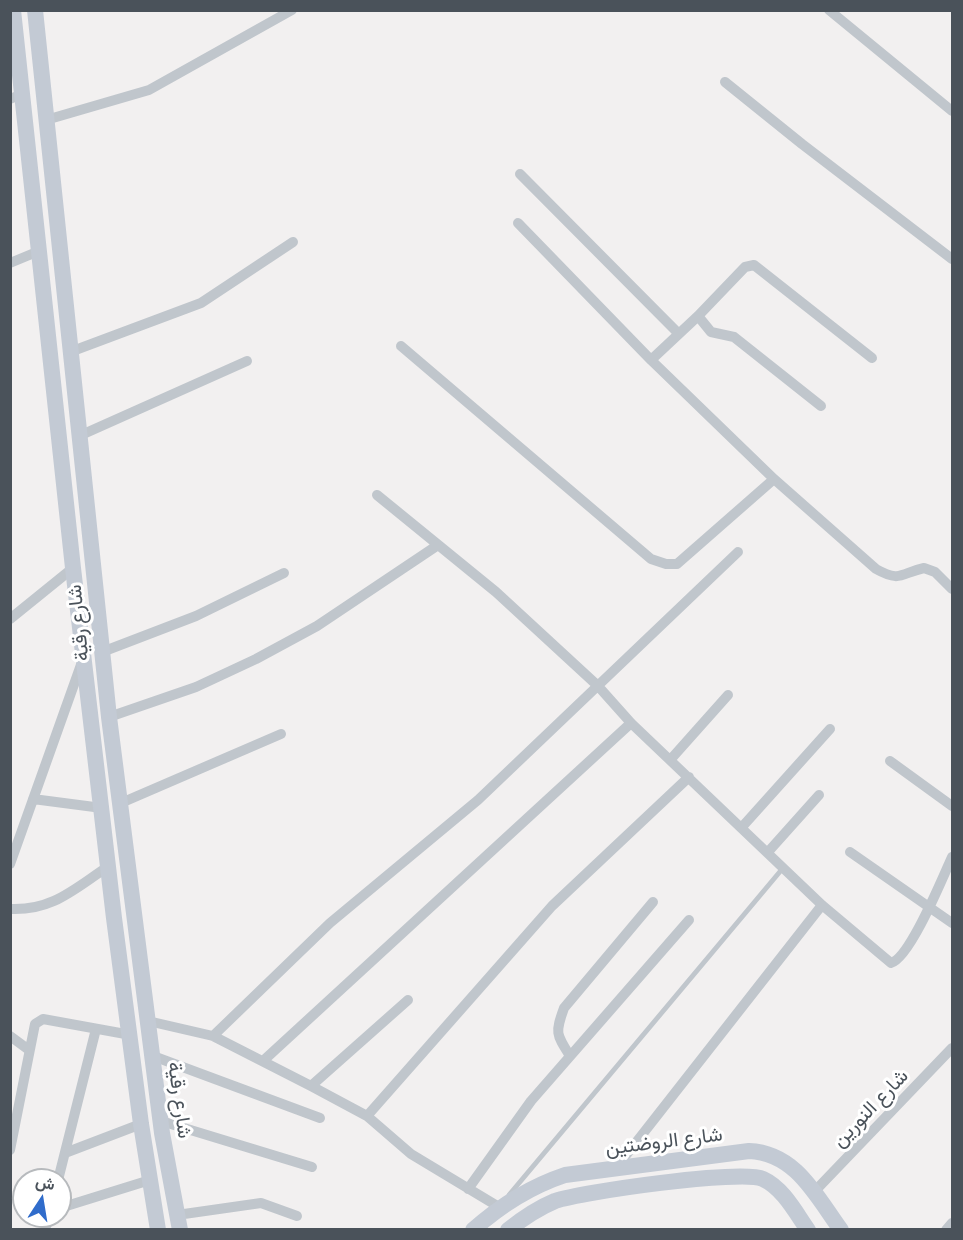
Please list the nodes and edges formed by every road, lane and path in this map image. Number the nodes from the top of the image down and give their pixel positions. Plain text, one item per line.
1 (13, 10) edge
2 (35, 10) edge
3 (292, 10) edge
4 (829, 10) edge
5 (725, 82) dead end
6 (16, 96) edge
7 (952, 111) edge
8 (46, 120) junction
9 (520, 174) dead end
10 (518, 223) dead end
11 (293, 242) dead end
12 (39, 251) junction
13 (952, 259) edge
14 (10, 263) edge
15 (698, 316) junction
16 (679, 334) junction
17 (401, 346) dead end
18 (70, 352) junction
19 (872, 358) dead end
20 (651, 360) junction
21 (247, 361) dead end
22 (821, 406) dead end
23 (80, 436) junction
24 (774, 479) junction
25 (377, 495) dead end
26 (438, 545) junction
27 (738, 552) dead end
28 (73, 568) junction
29 (284, 573) dead end
30 (952, 589) edge
31 (10, 619) edge
32 (102, 652) junction
33 (84, 656) junction
34 (598, 686) junction
35 (728, 695) dead end
36 (109, 717) junction
37 (632, 723) junction
38 (830, 729) dead end
39 (280, 734) dead end
40 (671, 759) junction
41 (890, 761) dead end
42 (689, 777) junction
43 (819, 795) dead end
44 (33, 799) junction
45 (121, 803) junction
46 (952, 806) edge
47 (102, 808) junction
48 (742, 827) junction
49 (768, 852) junction
50 (850, 852) dead end
51 (952, 857) edge
52 (129, 863) junction
53 (10, 864) edge
54 (109, 866) junction
55 (784, 867) junction
56 (653, 902) dead end
57 (822, 905) junction
58 (929, 908) junction
59 (10, 909) edge
60 (135, 915) junction
61 (114, 918) junction
62 (689, 920) dead end
63 (952, 923) edge
64 (408, 1000) dead end
65 (148, 1021) junction
66 (96, 1029) junction
67 (131, 1035) junction
68 (10, 1036) edge
69 (213, 1036) junction
70 (952, 1048) edge
71 (29, 1050) junction
72 (153, 1056) junction
73 (570, 1056) junction
74 (263, 1061) junction
75 (311, 1086) junction
76 (367, 1116) junction
77 (320, 1118) dead end
78 (13, 1120) edge
79 (161, 1121) junction
80 (141, 1124) junction
81 (10, 1150) edge
82 (65, 1153) junction
83 (312, 1167) dead end
84 (61, 1168) edge
85 (616, 1168) junction
86 (150, 1180) junction
87 (468, 1189) junction
88 (813, 1193) junction
89 (72, 1204) edge
90 (499, 1208) junction
91 (297, 1216) dead end
92 (179, 1222) edge
93 (952, 1223) edge
94 (158, 1230) edge
95 (473, 1230) edge
96 (508, 1230) edge
97 (808, 1230) edge
98 (841, 1230) edge
99 (946, 1230) edge

1 - 6 street, شارع رقية
2 - 8 street, شارع رقية
3 - 8 street
4 - 7 street
5 - 13 street
6 - 12 street, شارع رقية
8 - 18 street, شارع رقية
9 - 16 street
10 - 20 street
11 - 18 street
12 - 14 street
12 - 28 street, شارع رقية
15 - 16 street
15 - 19 street
15 - 22 street
16 - 20 street
17 - 24 street
18 - 23 street, شارع رقية
20 - 24 street
21 - 23 street
23 - 32 street, شارع رقية
24 - 30 street
25 - 26 street
26 - 34 street
26 - 36 street
27 - 34 street
28 - 31 street
28 - 33 street, شارع رقية
29 - 32 street
32 - 36 street, شارع رقية
33 - 44 street
33 - 47 street, شارع رقية
34 - 37 street
34 - 69 street
35 - 40 street
36 - 45 street, شارع رقية
37 - 40 street
37 - 74 street
38 - 48 street
39 - 45 street
40 - 42 street
41 - 46 street
42 - 48 street
42 - 76 street
43 - 49 street
44 - 47 street
44 - 53 street
45 - 52 street, شارع رقية
47 - 54 street, شارع رقية
48 - 49 street
49 - 55 street
50 - 58 street
51 - 58 street
52 - 54 street
52 - 60 street, شارع رقية
54 - 59 street
54 - 61 street, شارع رقية
55 - 57 street
55 - 90 lane
56 - 73 street
57 - 58 street
57 - 85 street
58 - 63 street
60 - 61 street
60 - 65 street, شارع رقية
61 - 67 street, شارع رقية
62 - 73 street
64 - 75 street
65 - 69 street
65 - 72 street, شارع رقية
66 - 67 street
66 - 71 street
66 - 82 street
67 - 80 street, شارع رقية
68 - 71 street
69 - 74 street
70 - 88 street, شارع النورين
71 - 78 street
72 - 77 street
72 - 79 street, شارع رقية
73 - 87 street
74 - 75 street
75 - 76 street
76 - 87 street
78 - 81 street
79 - 83 street
79 - 92 street, شارع رقية
80 - 82 street
80 - 86 street, شارع رقية
82 - 84 street
85 - 88 street, شارع الروضتين
85 - 90 street, شارع الروضتين
86 - 89 street
86 - 94 street, شارع رقية
87 - 90 street
88 - 98 street, شارع الروضتين
90 - 95 street, شارع الروضتين
91 - 92 street
93 - 99 street
96 - 97 street

